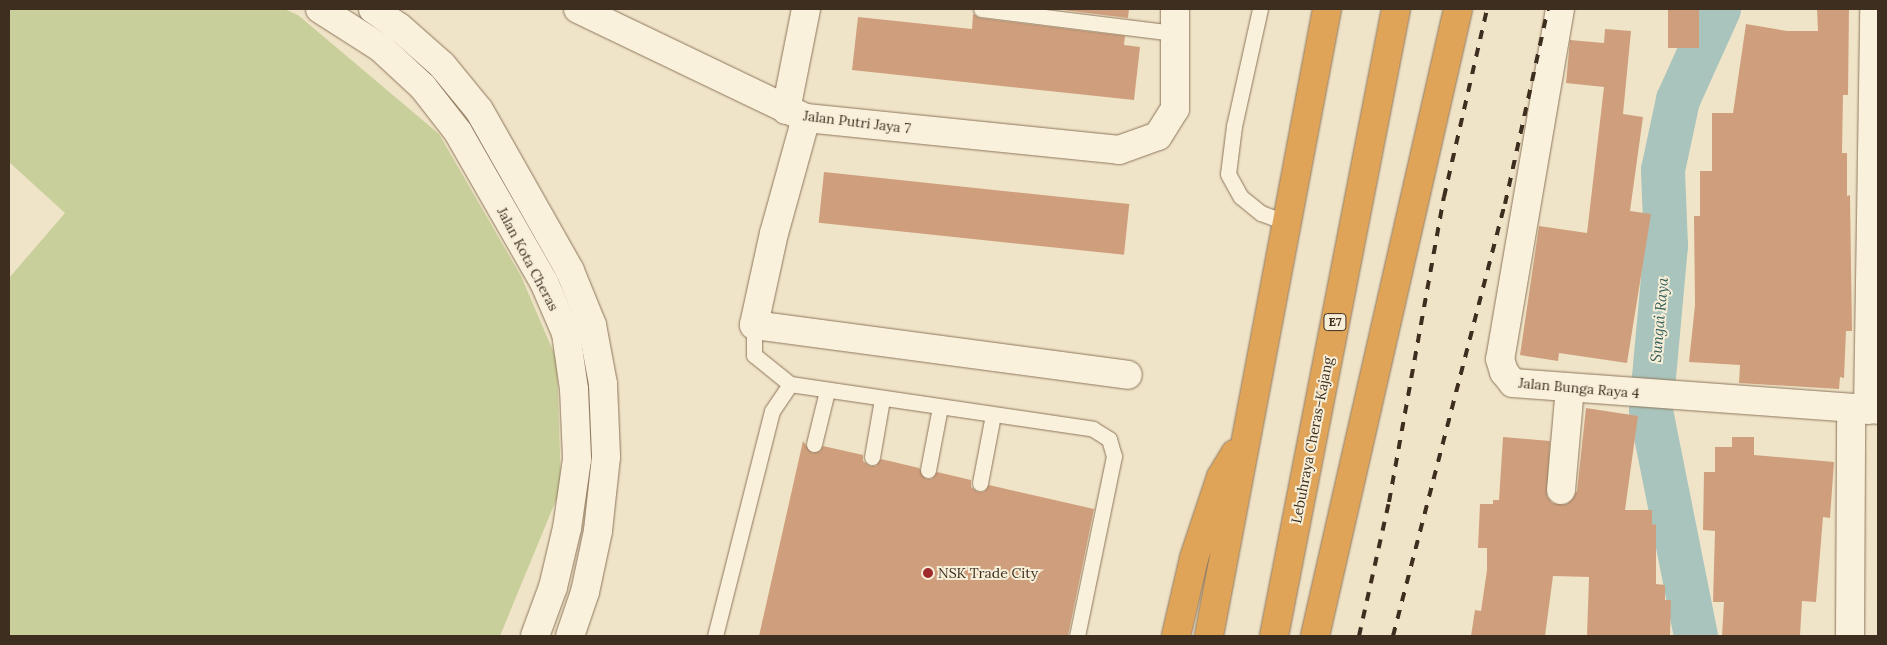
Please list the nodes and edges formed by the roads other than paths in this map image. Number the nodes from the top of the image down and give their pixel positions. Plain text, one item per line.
1 (320, 9) edge
2 (372, 9) edge
3 (578, 9) edge
4 (806, 9) edge
5 (981, 9) edge
6 (1260, 9) edge
7 (1327, 9) edge
8 (1396, 9) edge
9 (1458, 9) edge
10 (1560, 9) edge
11 (1874, 9) edge
12 (1175, 21) edge
13 (796, 114) junction
14 (1287, 223) junction
15 (754, 325) junction
16 (1128, 375) dead end
17 (790, 384) junction
18 (1570, 388) junction
19 (827, 391) junction
20 (882, 399) junction
21 (940, 407) junction
22 (1866, 410) edge
23 (994, 415) junction
24 (1249, 429) junction
25 (814, 444) dead end
26 (872, 457) dead end
27 (928, 470) dead end
28 (980, 483) dead end
29 (1561, 490) dead end
30 (535, 636) edge
31 (570, 636) edge
32 (715, 636) edge
33 (1077, 636) edge
34 (1176, 636) edge
35 (1209, 636) edge
36 (1274, 636) edge
37 (1315, 636) edge
38 (1850, 636) edge

1 - 30 street, Jalan Kota Cheras
2 - 31 street, Jalan Kota Cheras
3 - 13 street, Jalan Putri Jaya 7
4 - 13 street
5 - 12 lane
6 - 14 lane
7 - 14 highway
8 - 36 highway, Lebuhraya Cheras–Kajang / E7
9 - 37 highway
10 - 18 street, Jalan Bunga Raya 4
11 - 22 street
12 - 13 street, Jalan Putri Jaya 7
13 - 15 street
14 - 24 highway
15 - 16 street
15 - 17 lane
17 - 19 lane
17 - 32 lane
18 - 22 street, Jalan Bunga Raya 4
18 - 29 street
19 - 20 lane
19 - 25 lane
20 - 21 lane
20 - 26 lane
21 - 23 lane
21 - 27 lane
22 - 38 street
23 - 28 lane
23 - 33 lane
24 - 34 highway
24 - 35 highway

